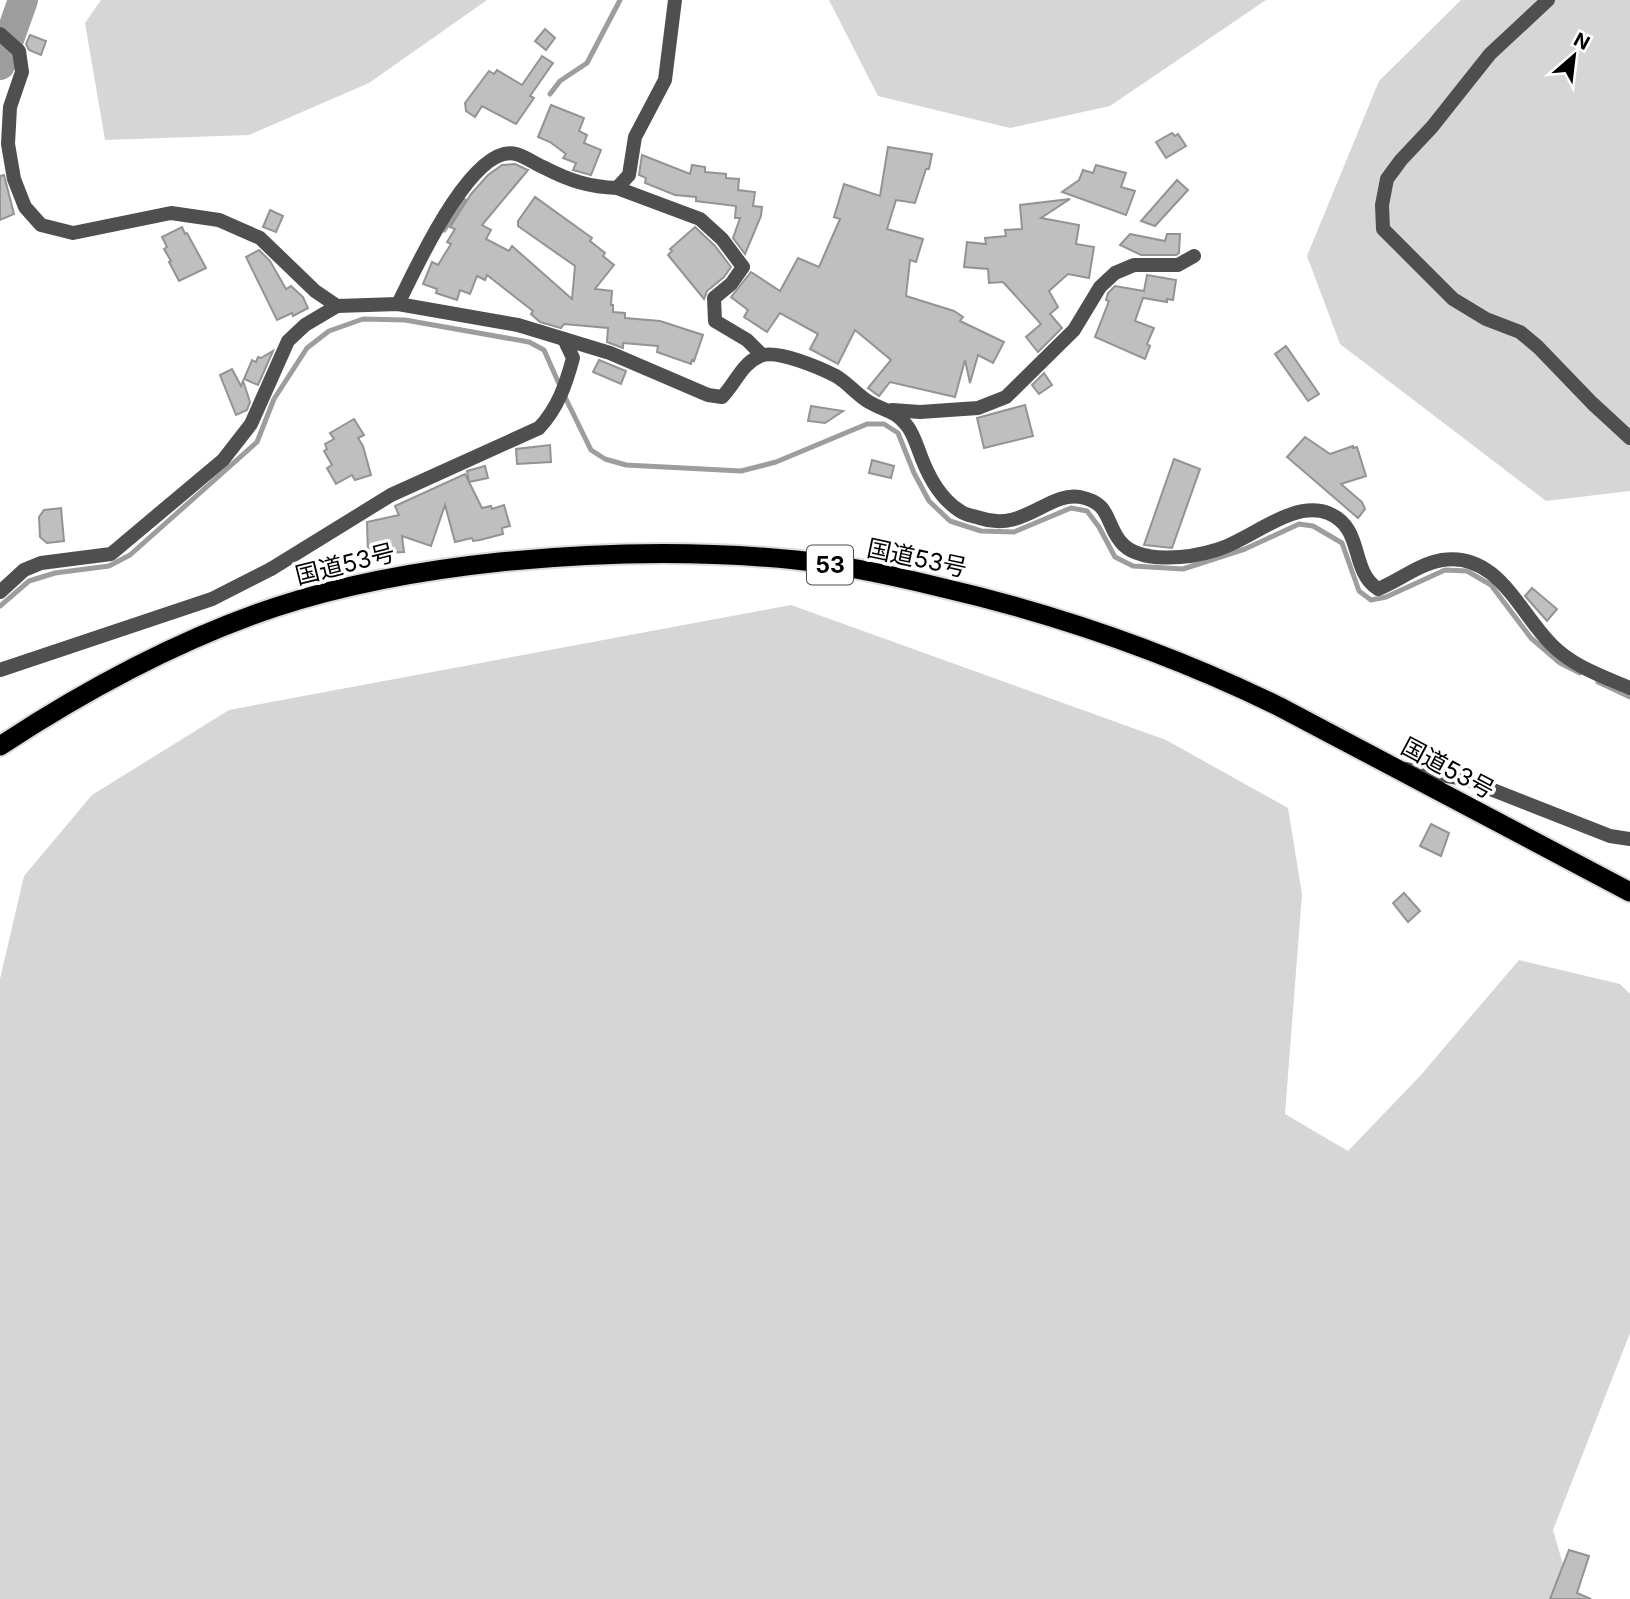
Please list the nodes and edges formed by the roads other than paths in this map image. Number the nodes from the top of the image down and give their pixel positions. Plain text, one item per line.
1 (675, 0) edge
2 (1548, 0) edge
3 (1, 36) edge
4 (617, 188) junction
5 (1194, 256) dead end
6 (398, 304) junction
7 (337, 306) junction
8 (564, 339) junction
9 (762, 355) junction
10 (892, 411) junction
11 (1630, 438) edge
12 (0, 592) edge
13 (0, 670) edge
14 (1630, 688) edge
15 (0, 746) edge
16 (1392, 766) junction
17 (1630, 839) edge
18 (1630, 892) edge

1 - 4 street
2 - 11 street
3 - 7 street
4 - 6 street
4 - 9 street
5 - 10 street
6 - 7 street
6 - 8 street
7 - 12 street
8 - 9 street
8 - 13 street
9 - 10 street
10 - 14 street
15 - 16 highway, 国道53号 / 53
16 - 17 street
16 - 18 highway, 国道53号 / 53

